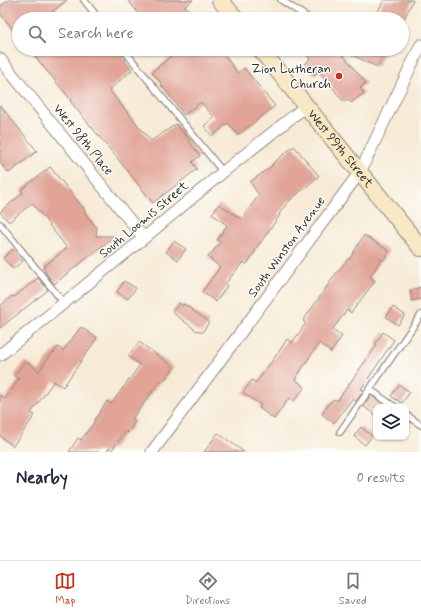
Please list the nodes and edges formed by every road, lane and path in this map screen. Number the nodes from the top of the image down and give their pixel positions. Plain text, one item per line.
1 (84, 0) edge
2 (220, 0) edge
3 (281, 0) edge
4 (93, 12) edge
5 (230, 12) edge
6 (299, 12) edge
7 (421, 44) edge
8 (129, 56) edge
9 (267, 56) edge
10 (0, 60) edge
11 (306, 106) junction
12 (223, 172) junction
13 (360, 172) junction
14 (0, 224) edge
15 (144, 238) junction
16 (421, 248) edge
17 (64, 303) junction
18 (421, 314) edge
19 (0, 355) edge
20 (369, 389) junction
21 (391, 404) edge
22 (409, 417) edge
23 (421, 425) edge
24 (340, 432) dead end
25 (152, 452) edge

1 - 4 lane
2 - 5 street
3 - 6 lane
7 - 13 street, South Winston Avenue
8 - 12 lane
9 - 11 street, West 99th Street
10 - 15 street, West 98th Place
11 - 12 street, South Loomis Street
11 - 13 street, West 99th Street
12 - 15 street, South Loomis Street
13 - 16 street, West 99th Street
13 - 25 street, South Winston Avenue
14 - 17 lane
15 - 17 street, South Loomis Street
17 - 19 street, South Loomis Street
18 - 20 lane
20 - 21 lane
20 - 24 lane
22 - 23 lane

